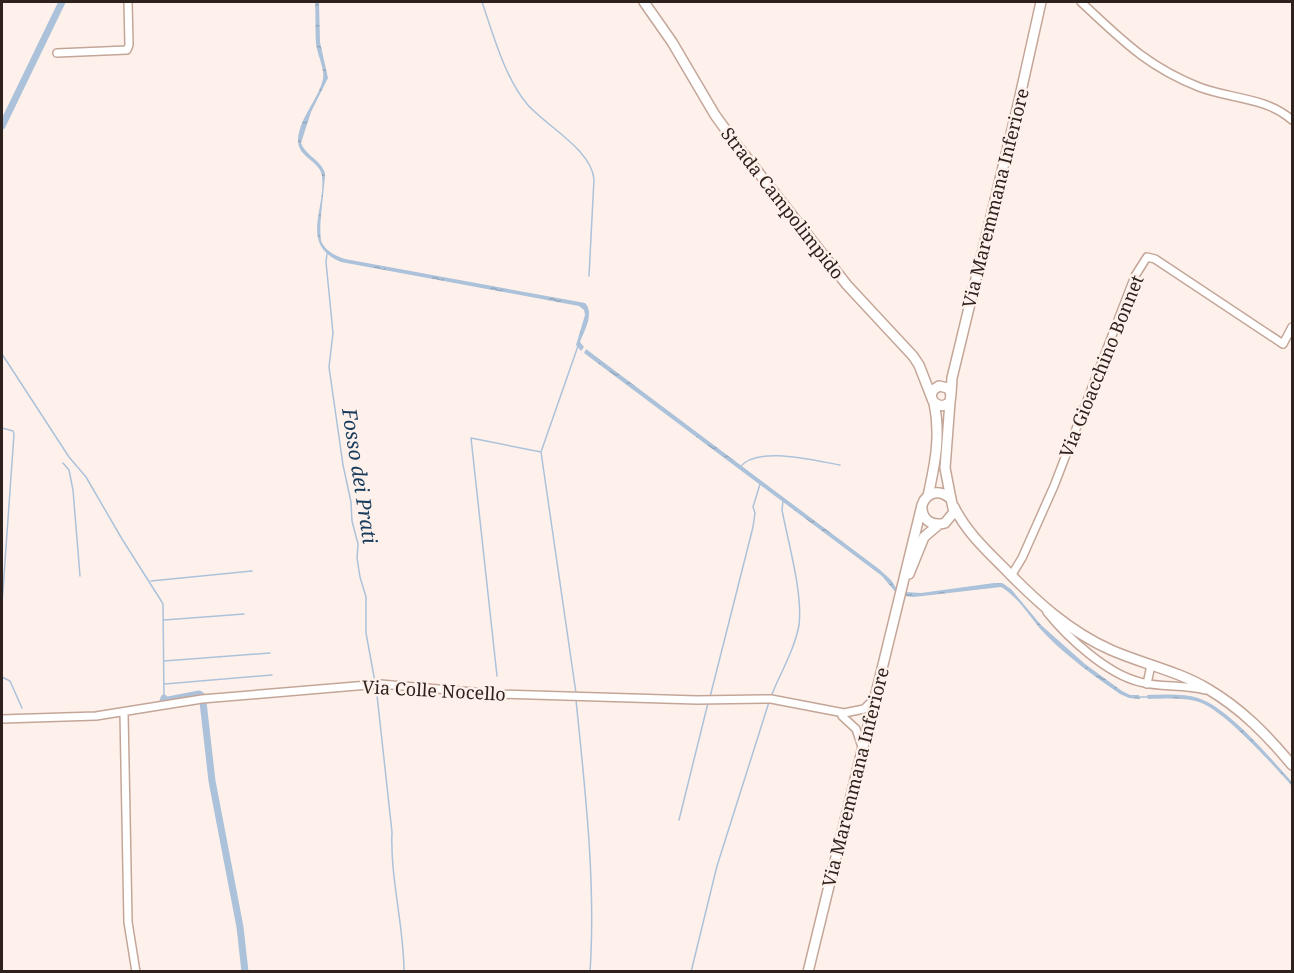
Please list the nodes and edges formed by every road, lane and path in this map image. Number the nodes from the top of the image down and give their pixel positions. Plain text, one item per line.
1 (128, 2) edge
2 (644, 2) edge
3 (1041, 2) edge
4 (1081, 2) edge
5 (57, 53) dead end
6 (1293, 120) edge
7 (1293, 327) edge
8 (919, 365) junction
9 (952, 378) junction
10 (942, 386) junction
11 (950, 398) junction
12 (933, 400) junction
13 (928, 496) junction
14 (952, 503) junction
15 (922, 505) junction
16 (942, 524) junction
17 (968, 532) junction
18 (1011, 576) junction
19 (903, 584) junction
20 (1040, 604) junction
21 (1152, 665) junction
22 (1147, 684) junction
23 (1216, 694) junction
24 (874, 698) junction
25 (124, 712) junction
26 (843, 715) junction
27 (2, 718) edge
28 (868, 723) junction
29 (862, 749) junction
30 (1293, 765) edge
31 (136, 972) edge
32 (808, 972) edge

1 - 5 street
2 - 8 main road, Strada Campolimpido
3 - 9 main road, Via Maremmana Inferiore
4 - 6 street
7 - 18 street, Via Gioacchino Bonnet
8 - 10 main road
8 - 12 main road, Strada Campolimpido
9 - 10 main road
9 - 11 main road, Via Maremmana Inferiore
10 - 11 main road
10 - 12 main road
11 - 12 main road
11 - 14 main road, Via Maremmana Inferiore
12 - 13 main road, Strada Campolimpido
13 - 14 main road
13 - 15 main road
14 - 16 main road
14 - 17 main road, Via Maremmana Inferiore
15 - 16 main road
15 - 19 main road, Via Maremmana Inferiore
16 - 17 main road
16 - 19 main road, Via Maremmana Inferiore
17 - 18 main road
18 - 20 main road
19 - 24 main road, Via Maremmana Inferiore
20 - 21 main road
20 - 22 street
21 - 22 street
21 - 23 main road
22 - 23 street
23 - 30 main road
24 - 26 street
24 - 28 main road, Via Maremmana Inferiore
25 - 26 street, Via Colle Nocello
25 - 27 street, Via Colle Nocello
25 - 31 street
26 - 28 street
26 - 29 street
28 - 29 main road, Via Maremmana Inferiore
29 - 32 main road, Via Maremmana Inferiore

